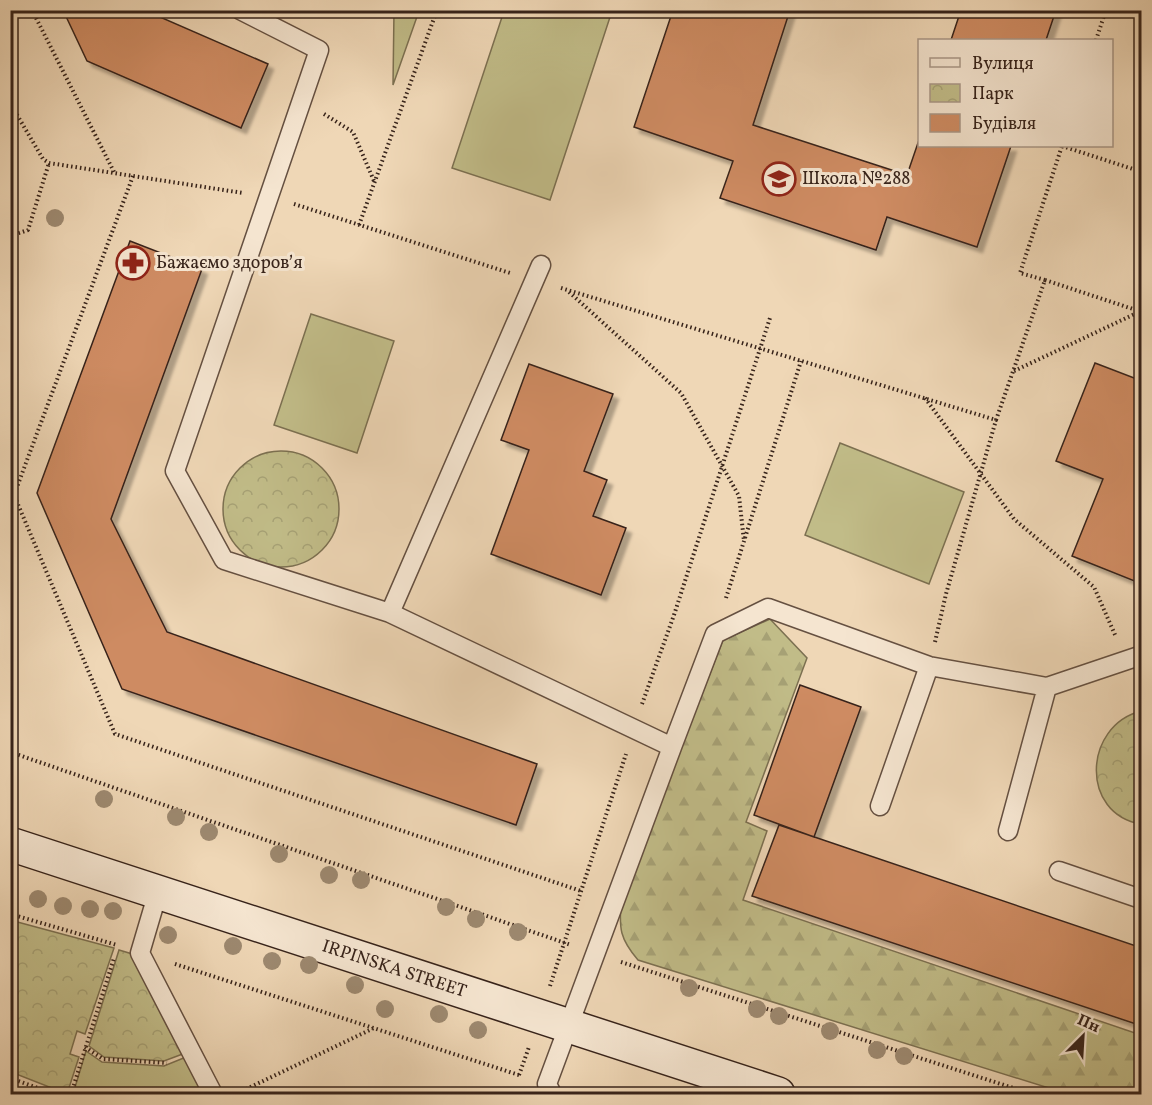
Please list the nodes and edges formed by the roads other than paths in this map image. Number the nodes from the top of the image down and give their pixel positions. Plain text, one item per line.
1 (240, 10) edge
2 (538, 273) road end
3 (390, 613) junction
4 (1134, 658) edge
5 (929, 666) junction
6 (1047, 687) junction
7 (672, 747) junction
8 (880, 806) dead end
9 (1008, 831) dead end
10 (10, 844) edge
11 (1059, 871) dead end
12 (158, 892) junction
13 (1142, 896) edge
14 (568, 1026) junction
15 (549, 1089) edge
16 (213, 1095) edge
17 (778, 1095) edge

1 - 3 lane
2 - 3 lane
3 - 7 lane
4 - 6 lane
5 - 6 lane
5 - 7 lane
5 - 8 lane
6 - 9 lane
7 - 14 lane
10 - 12 street, IRPINSKA STREET
11 - 13 lane
12 - 14 street, IRPINSKA STREET
12 - 16 lane
14 - 15 lane
14 - 17 street, IRPINSKA STREET

